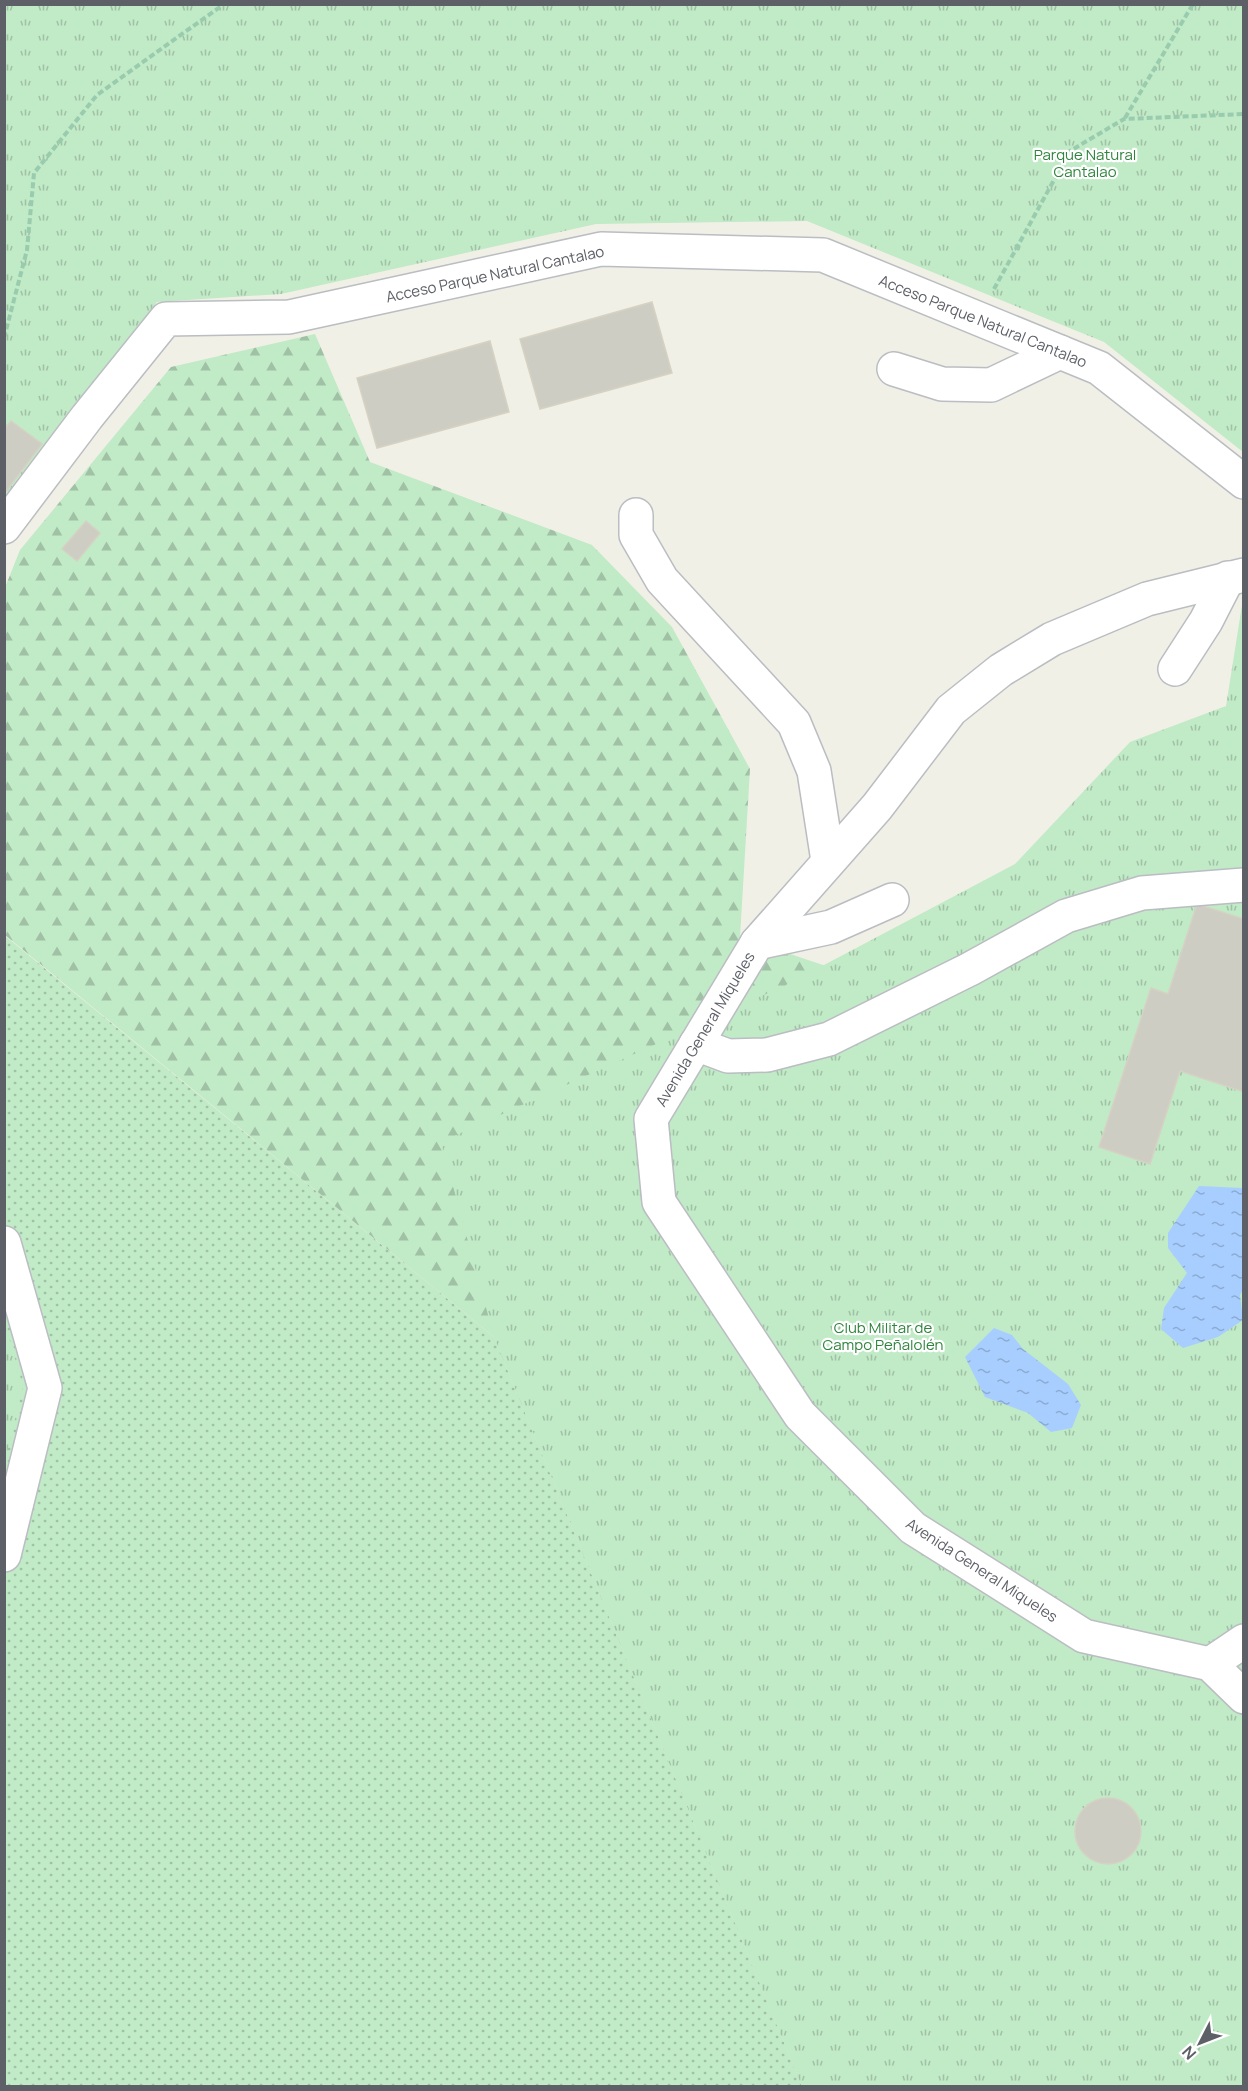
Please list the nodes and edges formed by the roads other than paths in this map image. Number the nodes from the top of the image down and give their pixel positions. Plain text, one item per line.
1 (1060, 352) junction
2 (894, 369) dead end
3 (1244, 482) edge
4 (636, 515) dead end
5 (4, 526) edge
6 (1236, 576) edge
7 (1175, 669) dead end
8 (828, 861) junction
9 (1244, 885) edge
10 (892, 900) dead end
11 (757, 942) junction
12 (696, 1044) junction
13 (4, 1243) edge
14 (4, 1555) edge
15 (1244, 1641) edge
16 (1210, 1664) junction
17 (1244, 1697) edge

1 - 2 street
1 - 3 street, Acceso Parque Natural Cantalao
1 - 5 street, Acceso Parque Natural Cantalao
4 - 8 street
6 - 7 street
6 - 8 street, Avenida General Miqueles
8 - 11 street, Avenida General Miqueles
9 - 12 street
10 - 11 street
11 - 12 street, Avenida General Miqueles
12 - 16 street, Avenida General Miqueles
13 - 14 street
15 - 16 street
16 - 17 street

